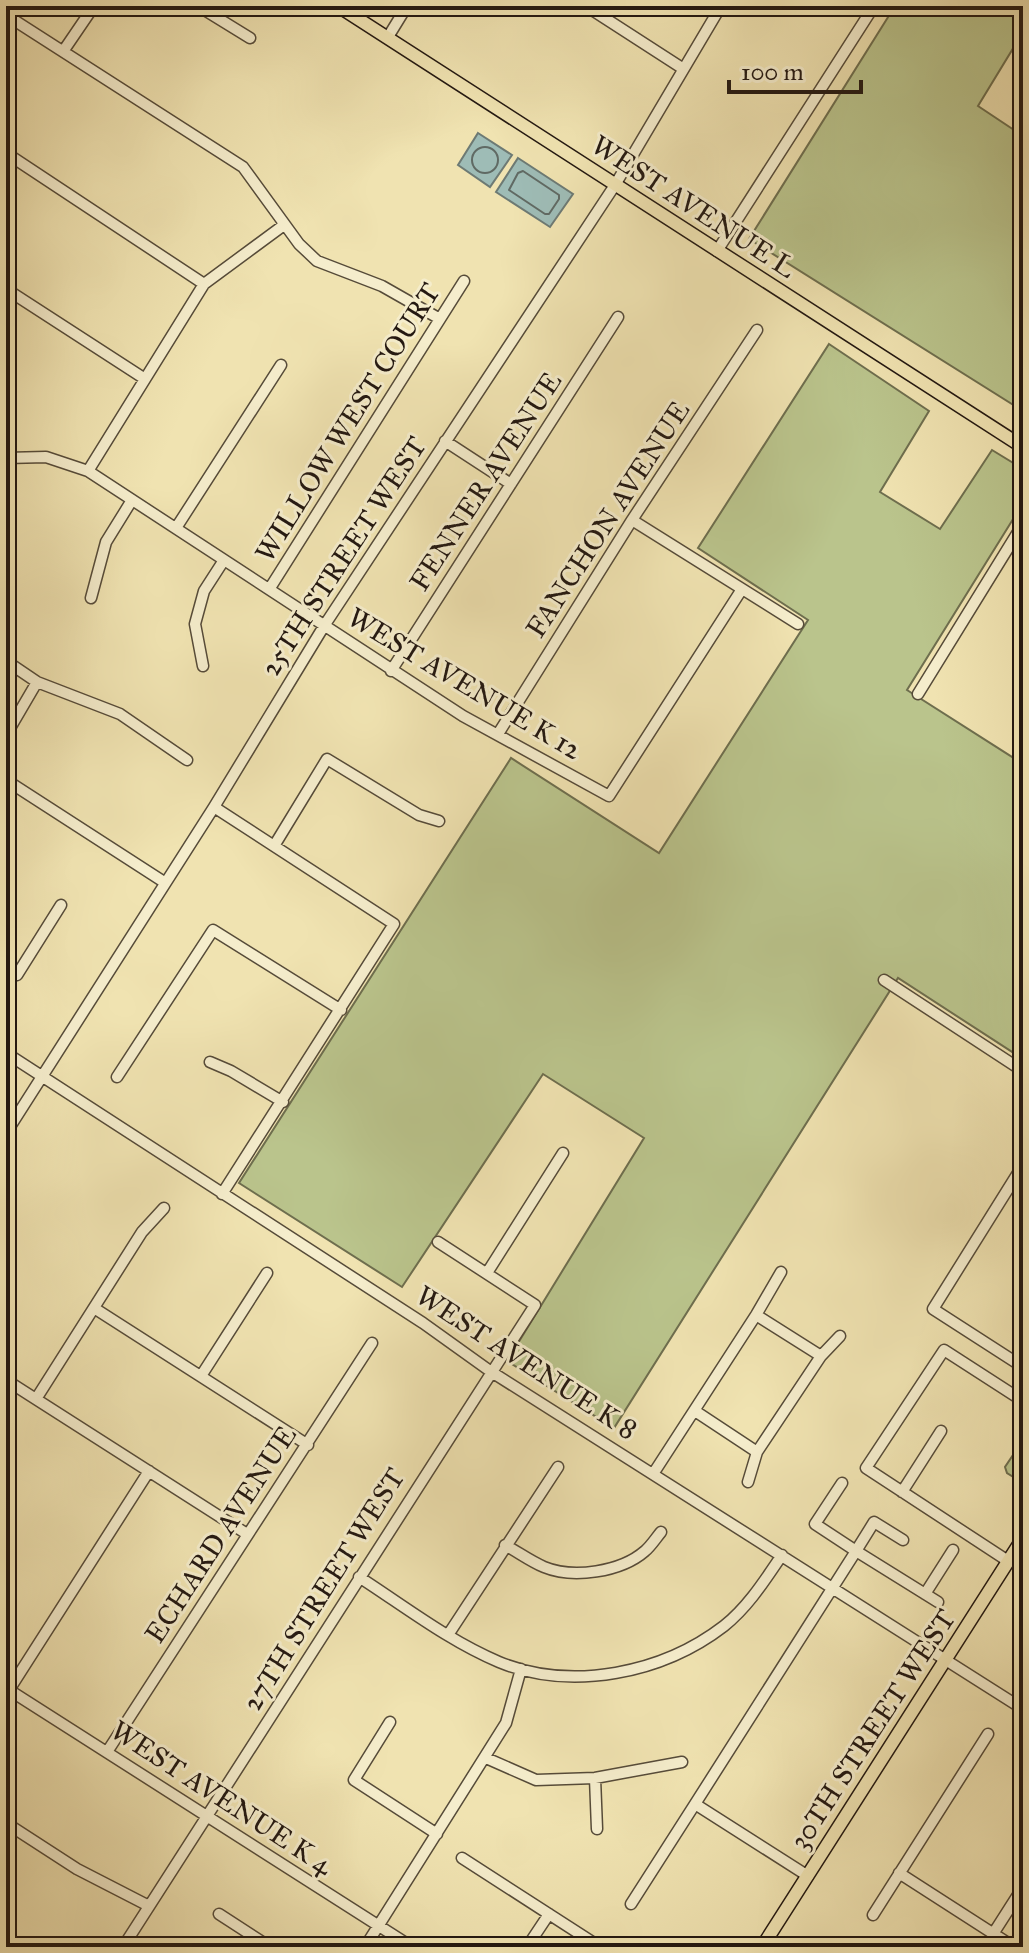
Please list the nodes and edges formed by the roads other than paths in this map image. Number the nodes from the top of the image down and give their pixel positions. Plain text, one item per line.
1 (94, 6) edge
2 (198, 6) edge
3 (338, 6) edge
4 (407, 6) edge
5 (586, 6) edge
6 (721, 6) edge
7 (874, 6) edge
8 (6, 15) edge
9 (388, 37) junction
10 (250, 38) dead end
11 (64, 50) junction
12 (682, 68) junction
13 (6, 153) edge
14 (615, 185) junction
15 (284, 225) junction
16 (717, 251) junction
17 (464, 281) dead end
18 (204, 284) junction
19 (6, 289) edge
20 (618, 317) dead end
21 (440, 319) junction
22 (757, 330) dead end
23 (281, 365) dead end
24 (145, 379) junction
25 (445, 441) junction
26 (1023, 447) edge
27 (6, 458) edge
28 (88, 471) junction
29 (511, 484) junction
30 (132, 500) junction
31 (632, 520) junction
32 (1023, 524) edge
33 (176, 528) junction
34 (224, 560) junction
35 (270, 588) junction
36 (742, 589) junction
37 (91, 598) dead end
38 (798, 624) dead end
39 (324, 626) junction
40 (6, 661) edge
41 (203, 666) dead end
42 (391, 671) junction
43 (37, 682) junction
44 (918, 694) dead end
45 (498, 734) junction
46 (6, 735) edge
47 (187, 760) dead end
48 (6, 780) edge
49 (214, 807) junction
50 (439, 821) dead end
51 (274, 846) junction
52 (164, 882) junction
53 (61, 905) dead end
54 (6, 968) edge
55 (884, 980) dead end
56 (341, 1010) junction
57 (6, 1053) edge
58 (210, 1062) dead end
59 (1023, 1071) edge
60 (42, 1076) junction
61 (117, 1077) dead end
62 (283, 1102) junction
63 (6, 1133) edge
64 (563, 1153) dead end
65 (1023, 1165) edge
66 (222, 1194) junction
67 (164, 1208) dead end
68 (438, 1242) dead end
69 (781, 1272) dead end
70 (267, 1273) dead end
71 (487, 1273) junction
72 (94, 1308) junction
73 (756, 1315) junction
74 (840, 1336) dead end
75 (372, 1343) dead end
76 (821, 1356) junction
77 (1023, 1367) edge
78 (490, 1371) junction
79 (201, 1376) junction
80 (6, 1380) edge
81 (36, 1399) junction
82 (1023, 1401) edge
83 (695, 1411) junction
84 (941, 1431) dead end
85 (308, 1445) junction
86 (757, 1452) junction
87 (558, 1467) dead end
88 (149, 1471) junction
89 (653, 1474) junction
90 (748, 1482) dead end
91 (842, 1483) dead end
92 (902, 1492) junction
93 (661, 1532) dead end
94 (247, 1534) junction
95 (1023, 1538) edge
96 (903, 1540) dead end
97 (505, 1545) junction
98 (953, 1550) dead end
99 (856, 1551) junction
100 (782, 1555) junction
101 (1008, 1561) junction
102 (359, 1577) junction
103 (834, 1588) junction
104 (925, 1594) junction
105 (938, 1602) dead end
106 (448, 1635) junction
107 (946, 1659) junction
108 (521, 1669) junction
109 (8, 1689) edge
110 (1023, 1709) edge
111 (390, 1722) dead end
112 (988, 1734) dead end
113 (107, 1752) junction
114 (486, 1758) junction
115 (682, 1762) dead end
116 (595, 1778) junction
117 (695, 1804) junction
118 (208, 1815) junction
119 (6, 1823) edge
120 (597, 1829) dead end
121 (437, 1834) junction
122 (462, 1858) dead end
123 (899, 1873) junction
124 (808, 1876) junction
125 (1023, 1887) edge
126 (631, 1904) dead end
127 (149, 1906) junction
128 (219, 1914) dead end
129 (549, 1914) junction
130 (873, 1915) dead end
131 (380, 1926) junction
132 (993, 1934) junction
133 (6, 1943) edge
134 (13, 1947) edge
135 (123, 1947) edge
136 (270, 1947) edge
137 (365, 1947) edge
138 (412, 1947) edge
139 (527, 1947) edge
140 (600, 1947) edge
141 (762, 1947) edge
142 (1014, 1947) edge

1 - 11 street
2 - 10 street
3 - 9 main road, WEST AVENUE L
4 - 9 street
5 - 12 street
6 - 12 street, 25TH STREET WEST
7 - 16 street
8 - 11 street
9 - 14 main road, WEST AVENUE L
11 - 15 street
12 - 14 street, 25TH STREET WEST
13 - 18 street
14 - 16 main road, WEST AVENUE L
14 - 25 street, 25TH STREET WEST
15 - 18 street
15 - 21 street
16 - 26 main road, WEST AVENUE L
17 - 21 street, WILLOW WEST COURT
18 - 24 street
19 - 24 street
20 - 29 street, FENNER AVENUE
21 - 35 street, WILLOW WEST COURT
22 - 31 street, FANCHON AVENUE
23 - 33 street
24 - 28 street
25 - 29 street
25 - 39 street, 25TH STREET WEST
27 - 28 street, WEST AVENUE K 12
28 - 30 street, WEST AVENUE K 12
29 - 42 street, FENNER AVENUE
30 - 33 street, WEST AVENUE K 12
30 - 37 street
31 - 36 street
31 - 45 street, FANCHON AVENUE
32 - 44 street
33 - 34 street, WEST AVENUE K 12
34 - 35 street, WEST AVENUE K 12
34 - 41 street
35 - 39 street, WEST AVENUE K 12
36 - 38 street
36 - 45 street, WEST AVENUE K 12
39 - 42 street, WEST AVENUE K 12
39 - 49 street, 25TH STREET WEST
40 - 43 street
42 - 45 street, WEST AVENUE K 12
43 - 46 street
43 - 47 street
48 - 52 street
49 - 51 street
49 - 52 street, 25TH STREET WEST
50 - 51 street
51 - 56 street
52 - 60 street, 25TH STREET WEST
53 - 54 street
55 - 59 street
56 - 61 street
56 - 62 street
57 - 60 street, WEST AVENUE K 8
58 - 62 street
60 - 63 street, 25TH STREET WEST
60 - 66 street, WEST AVENUE K 8
62 - 66 street
64 - 71 street
65 - 77 street
66 - 78 street, WEST AVENUE K 8
67 - 72 street
68 - 71 street
69 - 73 street
70 - 79 street
71 - 78 street, 27TH STREET WEST
72 - 79 street
72 - 81 street
73 - 76 street
73 - 83 street
74 - 76 street
75 - 85 street, ECHARD AVENUE
76 - 86 street
78 - 89 street, WEST AVENUE K 8
78 - 102 street, 27TH STREET WEST
79 - 85 street
80 - 81 street
81 - 88 street
82 - 92 street
83 - 86 street
83 - 89 street
84 - 92 street
85 - 94 street, ECHARD AVENUE
86 - 90 street
87 - 97 street
88 - 94 street
88 - 109 street
89 - 100 street, WEST AVENUE K 8
91 - 99 street
92 - 101 street
93 - 97 street
94 - 113 street, ECHARD AVENUE
95 - 101 main road, 30TH STREET WEST
96 - 99 street
97 - 106 street
98 - 104 street
99 - 103 street
99 - 104 street
100 - 103 street, WEST AVENUE K 8
100 - 108 street
101 - 107 main road, 30TH STREET WEST
102 - 106 street
102 - 118 street, 27TH STREET WEST
103 - 107 street, WEST AVENUE K 8
103 - 117 street
104 - 105 street
106 - 108 street
107 - 110 street, WEST AVENUE K 8
107 - 124 main road, 30TH STREET WEST
108 - 114 street
109 - 113 street, WEST AVENUE K 4
111 - 121 street
112 - 123 street
113 - 118 street, WEST AVENUE K 4
114 - 116 street
114 - 121 street
115 - 116 street
116 - 120 street
117 - 124 street
117 - 126 street
118 - 127 street, 27TH STREET WEST
118 - 131 street, WEST AVENUE K 4
119 - 127 street
121 - 131 street
122 - 129 street
123 - 130 street
123 - 132 street
124 - 141 main road, 30TH STREET WEST
125 - 132 street
127 - 135 street, 27TH STREET WEST
128 - 136 street
129 - 139 street
129 - 140 street
131 - 137 street
131 - 138 street, WEST AVENUE K 4
132 - 142 street
133 - 134 street

